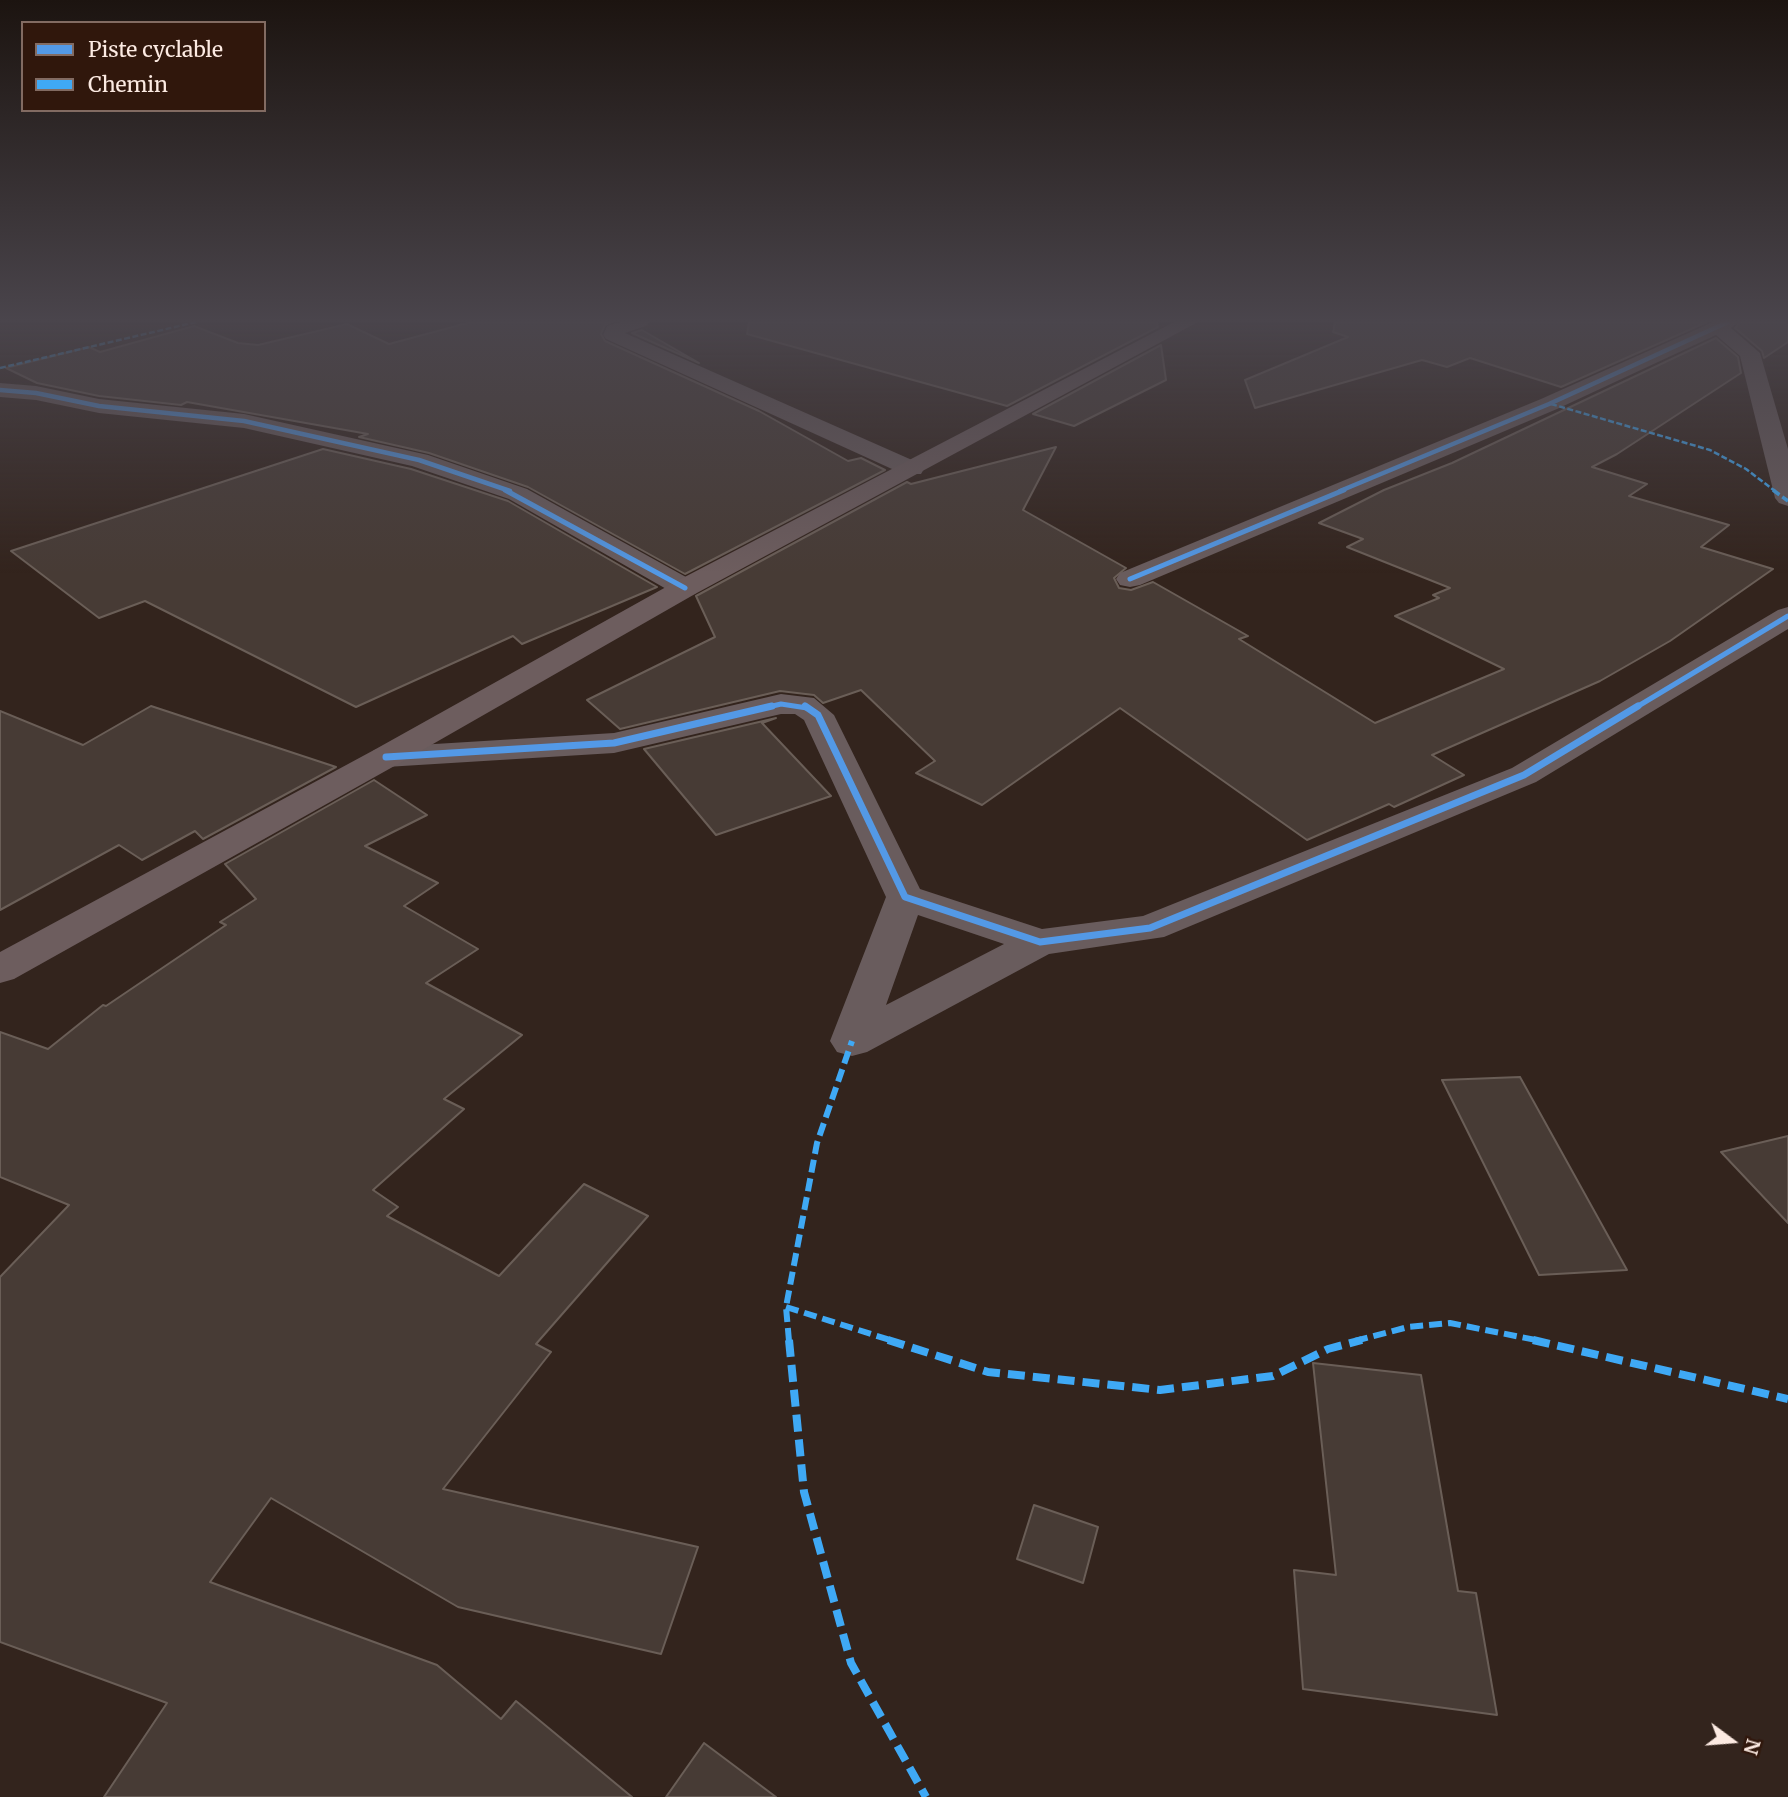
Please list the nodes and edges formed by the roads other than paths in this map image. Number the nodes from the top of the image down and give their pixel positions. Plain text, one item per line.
1 (101, 406) edge
2 (771, 406) edge
3 (1031, 406) edge
4 (1545, 406) edge
5 (1766, 406) edge
6 (912, 469) junction
7 (1788, 498) edge
8 (1130, 579) dead end
9 (685, 588) junction
10 (1788, 616) edge
11 (386, 757) junction
12 (905, 897) junction
13 (1040, 942) junction
14 (0, 969) edge

1 - 9 street
2 - 6 street
3 - 6 street
4 - 8 street
5 - 7 street
6 - 9 street
9 - 11 street
10 - 13 street
11 - 12 street
11 - 14 street
12 - 13 street
12 - 13 street

